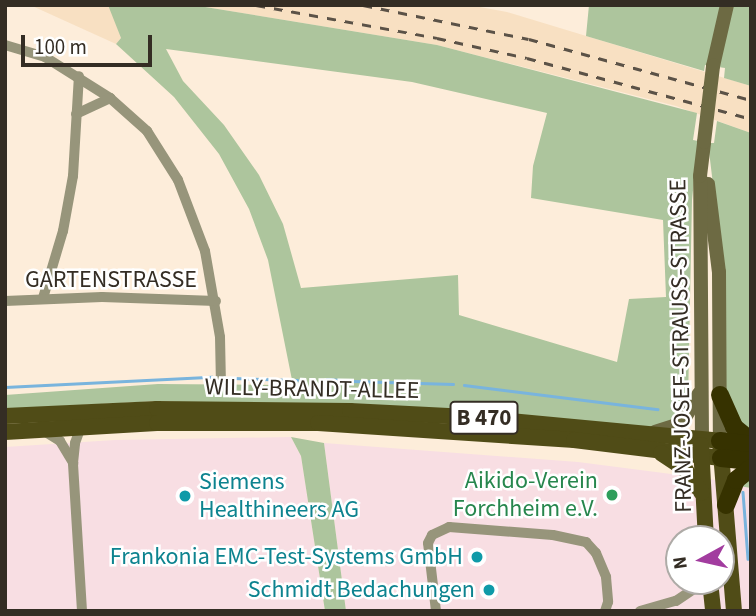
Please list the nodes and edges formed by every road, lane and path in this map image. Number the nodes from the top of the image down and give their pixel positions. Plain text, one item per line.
1 (727, 5) edge
2 (5, 45) edge
3 (79, 76) junction
4 (110, 98) junction
5 (76, 114) junction
6 (703, 147) junction
7 (43, 298) junction
8 (5, 301) edge
9 (216, 301) junction
10 (221, 383) dead end
11 (702, 385) junction
12 (720, 395) junction
13 (5, 416) edge
14 (86, 427) junction
15 (43, 430) junction
16 (5, 432) edge
17 (651, 433) junction
18 (751, 443) edge
19 (711, 448) junction
20 (655, 450) junction
21 (751, 461) edge
22 (73, 463) junction
23 (751, 468) edge
24 (703, 495) junction
25 (726, 505) junction
26 (705, 525) edge
27 (685, 595) edge
28 (82, 611) edge
29 (436, 611) edge
30 (605, 611) edge
31 (640, 611) edge
32 (734, 611) edge

1 - 6 main road, bridge
2 - 3 street
3 - 4 street
3 - 5 street
4 - 5 street
4 - 9 street
5 - 7 street
6 - 11 main road, FRANZ-JOSEF-STRAUSS-STRASSE
6 - 12 main road, FRANZ-JOSEF-STRAUSS-STRASSE
7 - 8 street, GARTENSTRASSE
7 - 9 street, GARTENSTRASSE
9 - 10 street
11 - 17 main road
11 - 19 main road, FRANZ-JOSEF-STRAUSS-STRASSE
12 - 18 highway
12 - 19 main road, FRANZ-JOSEF-STRAUSS-STRASSE
13 - 17 main road, WILLY-BRANDT-ALLEE / B 470
14 - 15 main road, WILLY-BRANDT-ALLEE / B 470
14 - 20 main road, WILLY-BRANDT-ALLEE / B 470
14 - 22 street
15 - 16 main road, WILLY-BRANDT-ALLEE / B 470
15 - 22 street
17 - 19 main road, WILLY-BRANDT-ALLEE / B 470
18 - 19 highway
19 - 20 main road, WILLY-BRANDT-ALLEE / B 470
19 - 21 highway
19 - 24 main road, FRANZ-JOSEF-STRAUSS-STRASSE
19 - 25 main road, FRANZ-JOSEF-STRAUSS-STRASSE
20 - 24 main road
22 - 28 street
23 - 25 highway
24 - 26 main road, FRANZ-JOSEF-STRAUSS-STRASSE
25 - 32 main road, FRANZ-JOSEF-STRAUSS-STRASSE
27 - 31 street
29 - 30 street

